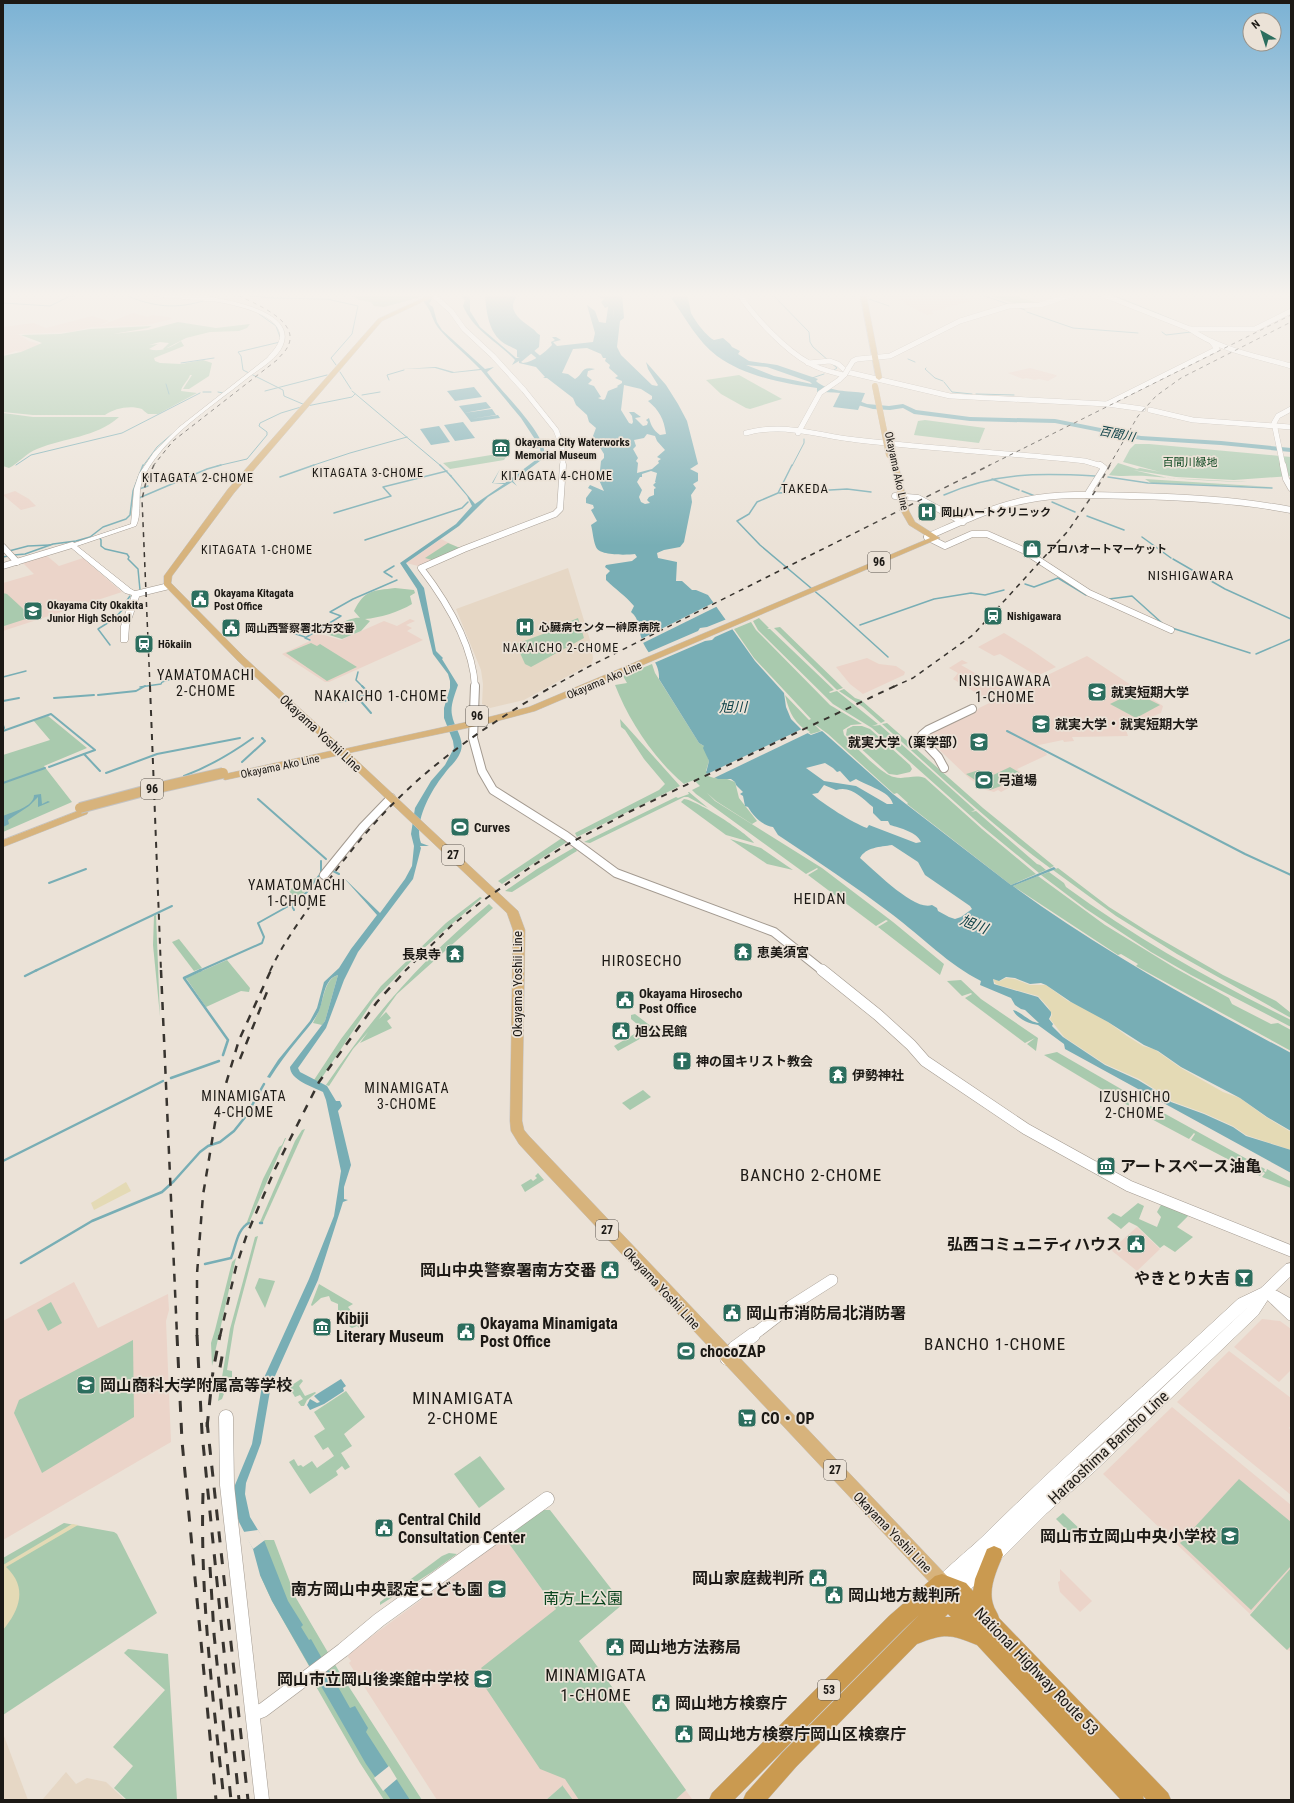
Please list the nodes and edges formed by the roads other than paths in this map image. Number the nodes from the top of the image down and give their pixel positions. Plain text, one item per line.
1 (246, 378) edge
2 (329, 378) edge
3 (513, 378) edge
4 (839, 378) edge
5 (867, 378) edge
6 (869, 378) edge
7 (1159, 378) edge
8 (876, 381) junction
9 (1107, 404) junction
10 (1143, 409) dead end
11 (1291, 409) edge
12 (1150, 410) dead end
13 (1291, 427) edge
14 (801, 428) junction
15 (1274, 428) junction
16 (746, 433) dead end
17 (795, 435) dead end
18 (1291, 488) edge
19 (1086, 495) junction
20 (898, 496) junction
21 (1291, 510) edge
22 (1291, 514) edge
23 (963, 522) junction
24 (932, 537) junction
25 (72, 545) junction
26 (3, 547) edge
27 (17, 562) junction
28 (3, 566) edge
29 (169, 586) junction
30 (136, 594) junction
31 (1171, 630) dead end
32 (124, 640) dead end
33 (972, 709) dead end
34 (474, 720) junction
35 (339, 750) junction
36 (944, 768) dead end
37 (392, 798) junction
38 (82, 810) junction
39 (3, 839) edge
40 (3, 844) edge
41 (324, 875) dead end
42 (1291, 1251) edge
43 (1291, 1268) edge
44 (832, 1280) dead end
45 (1266, 1291) junction
46 (1291, 1305) edge
47 (1291, 1315) edge
48 (727, 1358) junction
49 (226, 1417) dead end
50 (548, 1499) dead end
51 (994, 1555) junction
52 (949, 1591) junction
53 (990, 1632) junction
54 (912, 1637) junction
55 (253, 1714) junction
56 (262, 1800) edge
57 (718, 1800) edge
58 (753, 1800) edge
59 (1134, 1800) edge
60 (1161, 1800) edge

1 - 25 main road
2 - 29 main road
3 - 34 street
4 - 14 street
5 - 8 street
6 - 8 street
7 - 9 street
8 - 9 street
8 - 20 main road, Okayama Ako Line
9 - 10 street
11 - 15 street
12 - 15 street
13 - 15 street
14 - 16 street
14 - 17 street
14 - 19 street
15 - 18 street
19 - 21 street
19 - 23 street
20 - 23 street
20 - 24 main road, Okayama Ako Line
22 - 24 street
23 - 24 street
24 - 31 street
24 - 34 main road, Okayama Ako Line / 96
25 - 27 street
25 - 30 main road
26 - 27 street
27 - 28 street
29 - 30 street
29 - 35 main road, Okayama Yoshii Line / 27
30 - 32 main road
33 - 36 street
34 - 35 main road, Okayama Ako Line / 96
34 - 42 street
35 - 37 main road, Okayama Yoshii Line / 27
35 - 38 main road, Okayama Ako Line / 96
37 - 41 street
37 - 48 main road, Okayama Yoshii Line / 27
38 - 39 main road, Okayama Ako Line / 96
38 - 40 main road, Okayama Ako Line / 96
43 - 45 main road, Haraoshima Bancho Line
44 - 48 street
45 - 46 street
45 - 47 street
45 - 51 main road, Haraoshima Bancho Line
45 - 52 main road, Haraoshima Bancho Line
48 - 52 main road, Okayama Yoshii Line / 27
49 - 55 street
50 - 55 street
51 - 52 main road, Haraoshima Bancho Line
51 - 53 highway
52 - 53 highway, National Highway Route 53
52 - 54 highway, 53
52 - 57 highway, 53
53 - 54 highway
53 - 59 highway, National Highway Route 53
53 - 60 highway, National Highway Route 53
54 - 58 highway, 53
55 - 56 street

